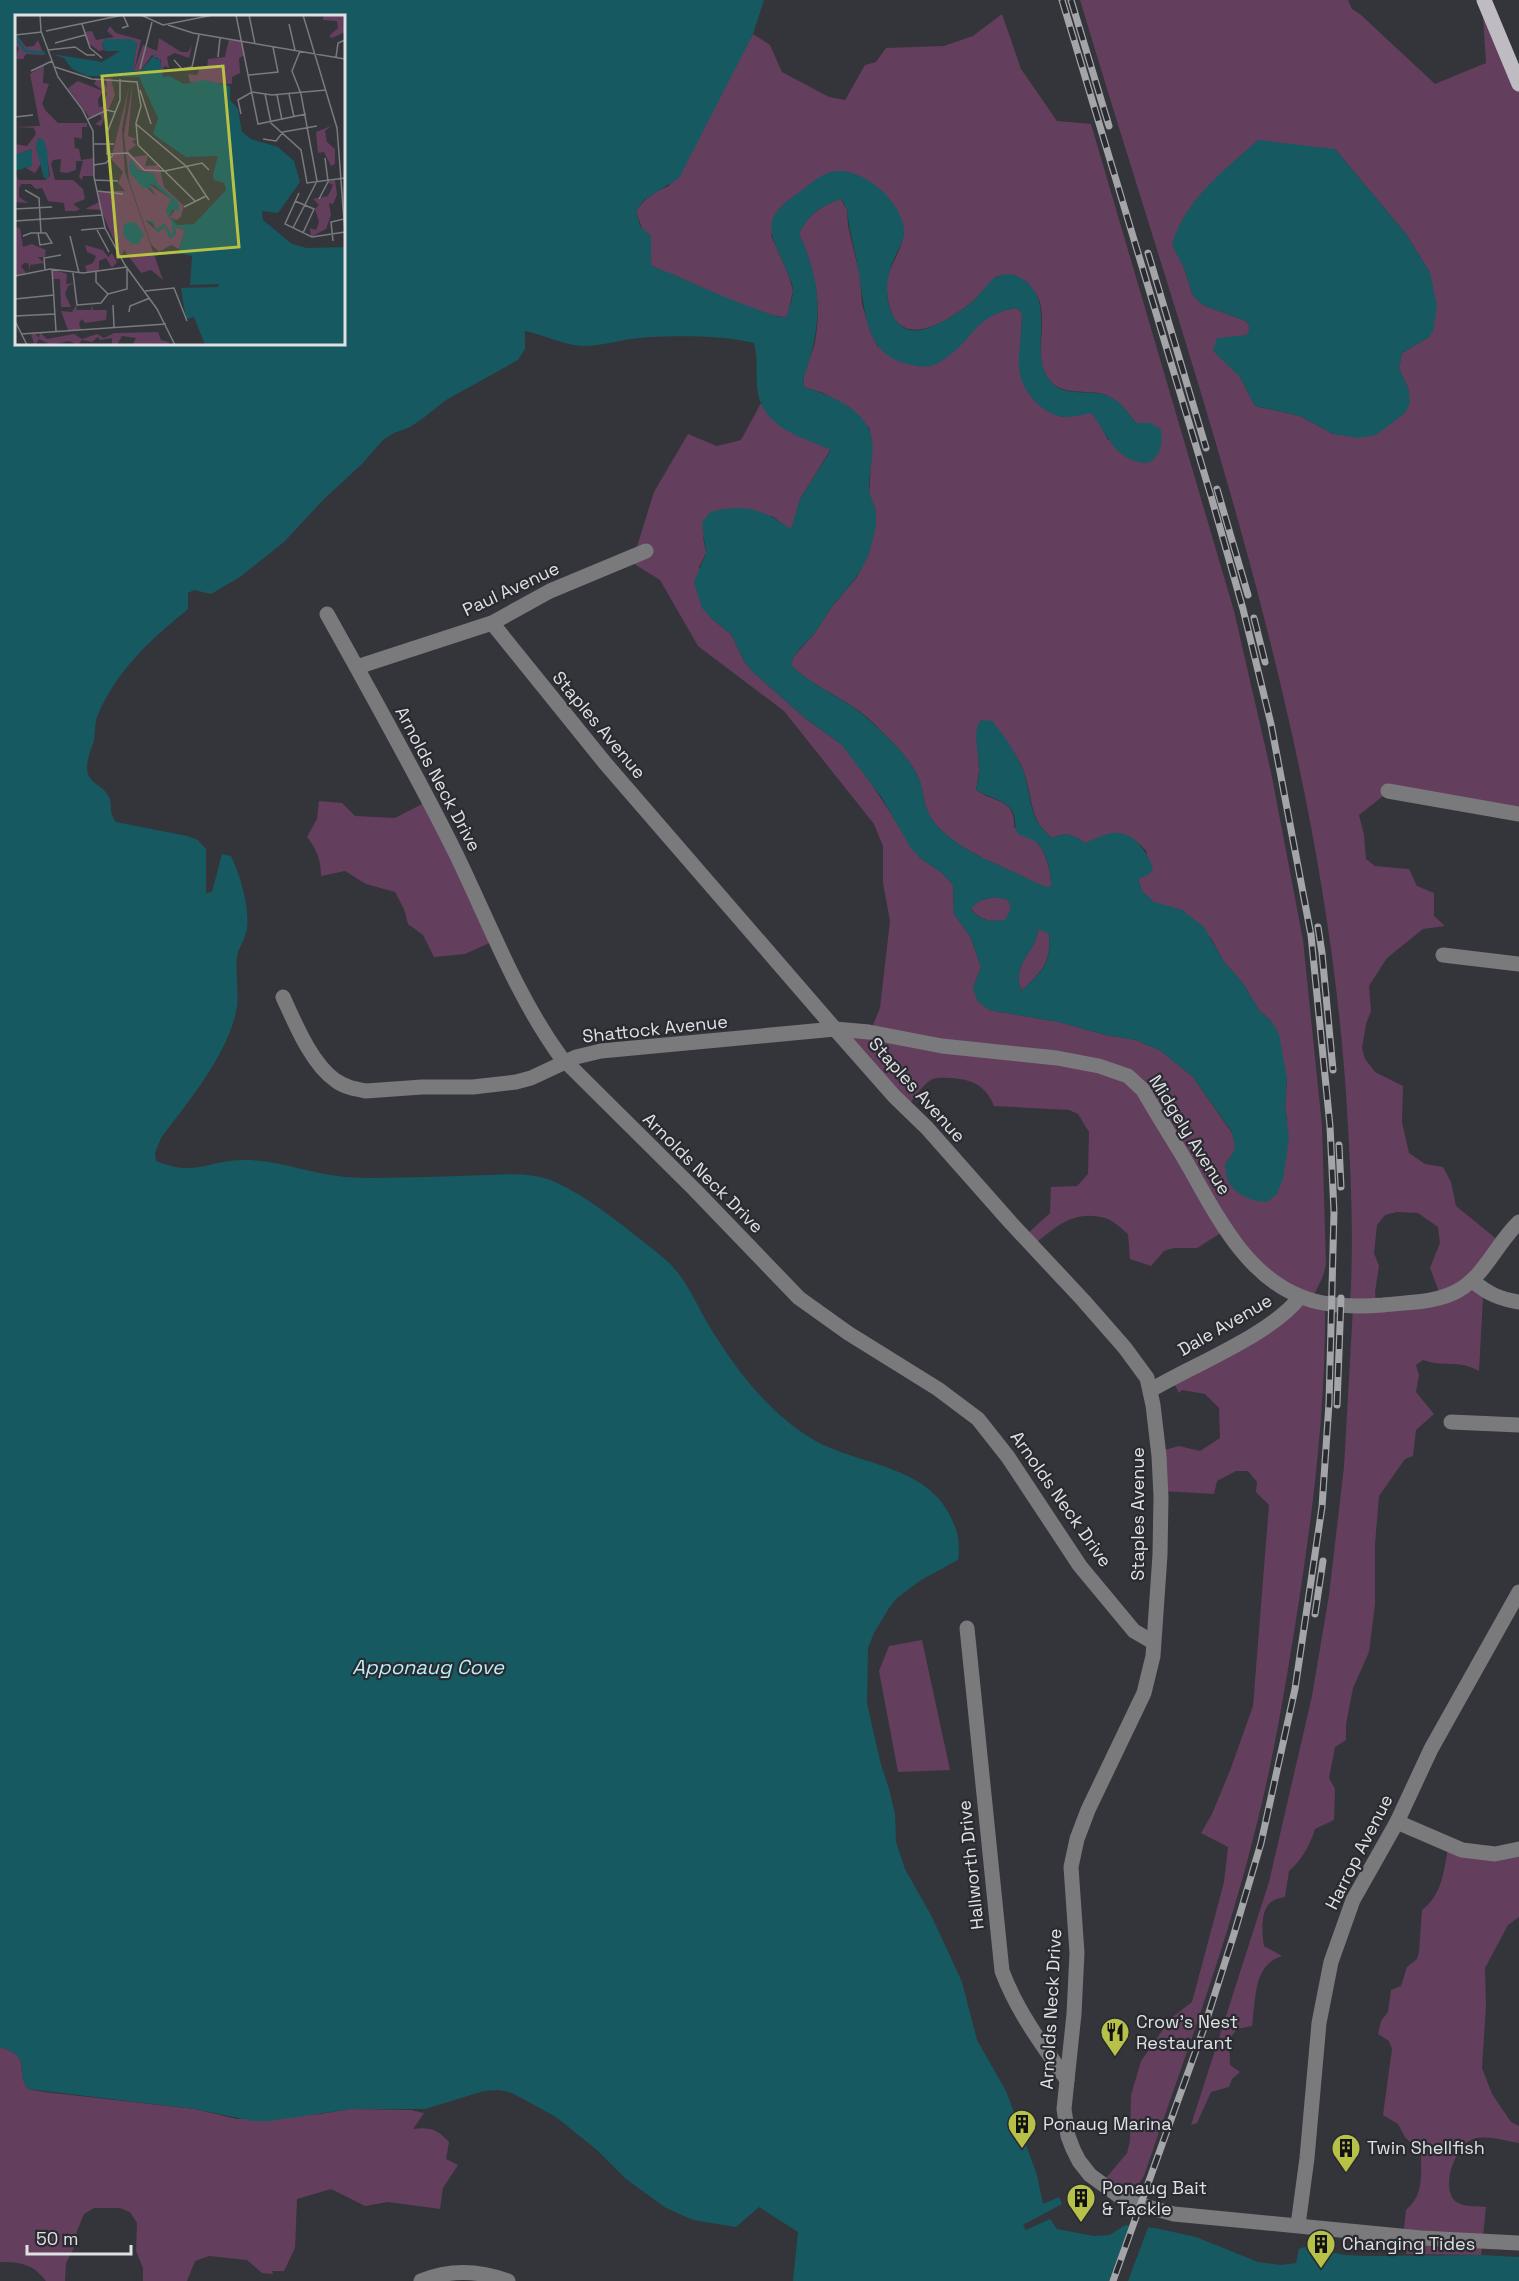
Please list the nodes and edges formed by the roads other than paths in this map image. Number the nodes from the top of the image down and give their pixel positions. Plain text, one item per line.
1 (1484, 0) edge
2 (1519, 84) edge
3 (646, 551) dead end
4 (327, 614) dead end
5 (492, 623) junction
6 (357, 667) junction
7 (1388, 791) dead end
8 (1519, 814) edge
9 (1443, 955) dead end
10 (1519, 964) edge
11 (283, 997) dead end
12 (835, 1029) junction
13 (567, 1062) junction
14 (1519, 1222) edge
15 (1473, 1281) junction
16 (1300, 1296) junction
17 (1519, 1302) edge
18 (1151, 1390) junction
19 (1451, 1422) dead end
20 (1519, 1425) edge
21 (1519, 1592) edge
22 (967, 1628) dead end
23 (1153, 1642) junction
24 (1397, 1822) junction
25 (1519, 1849) edge
26 (1067, 2080) junction
27 (1298, 2225) junction
28 (1519, 2243) edge
29 (421, 2281) edge
30 (508, 2281) edge

1 - 2 main road
3 - 5 street, Paul Avenue
4 - 6 street, Arnolds Neck Drive
5 - 6 street, Paul Avenue
5 - 12 street, Staples Avenue
6 - 13 street, Arnolds Neck Drive
7 - 8 street
9 - 10 street
11 - 13 street, Shattock Avenue
12 - 13 street, Shattock Avenue
12 - 16 street, Midgely Avenue
12 - 18 street, Staples Avenue
13 - 23 street, Arnolds Neck Drive
14 - 15 street
15 - 16 street, Dale Avenue
15 - 17 street
16 - 18 street, Dale Avenue
18 - 23 street, Staples Avenue
19 - 20 street
21 - 24 street, Harrop Avenue
22 - 26 street, Hallworth Drive
23 - 26 street, Arnolds Neck Drive
24 - 25 street
24 - 27 street, Harrop Avenue
26 - 27 street, Arnolds Neck Drive
27 - 28 street, Arnolds Neck Drive
29 - 30 street

